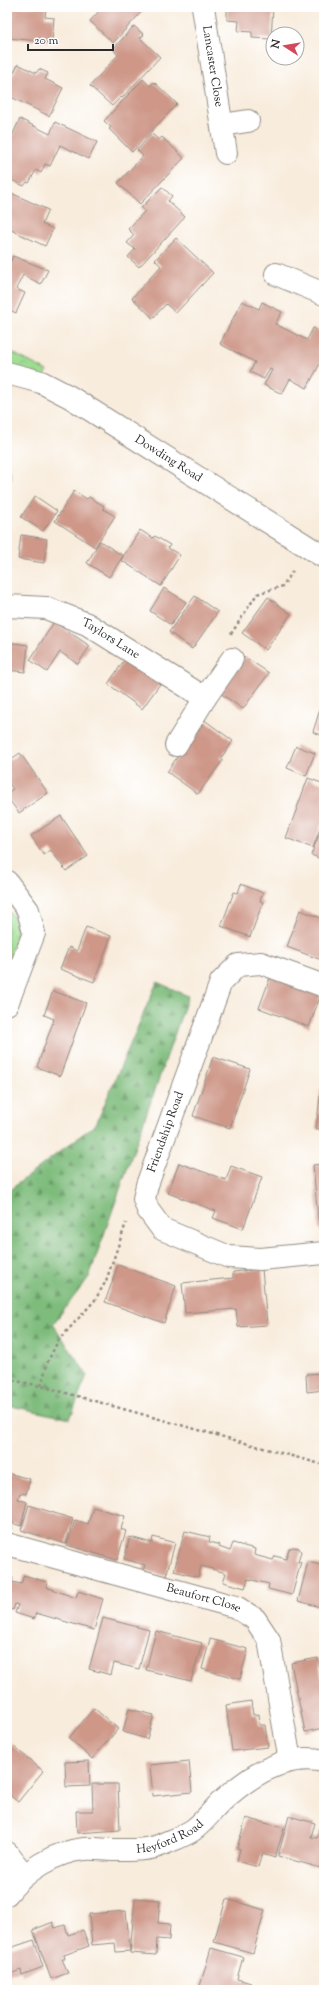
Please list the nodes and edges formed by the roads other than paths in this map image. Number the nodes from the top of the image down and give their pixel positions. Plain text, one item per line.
1 (203, 7) edge
2 (248, 121) dead end
3 (222, 125) junction
4 (226, 153) dead end
5 (276, 274) dead end
6 (324, 294) edge
7 (7, 373) edge
8 (316, 552) edge
9 (7, 606) edge
10 (232, 659) road end
11 (205, 698) junction
12 (176, 745) dead end
13 (7, 882) edge
14 (324, 986) edge
15 (7, 1004) edge
16 (324, 1253) edge
17 (7, 1544) edge
18 (290, 1761) junction
19 (324, 1761) edge
20 (7, 1853) edge
21 (24, 1875) junction
22 (7, 1894) edge

1 - 3 street, Lancaster Close
2 - 3 street
3 - 4 street, Lancaster Close
5 - 6 street
7 - 8 street, Dowding Road
9 - 11 street, Taylors Lane
10 - 11 street
11 - 12 street
13 - 15 street
14 - 16 street, Friendship Road
17 - 18 street, Beaufort Close
18 - 19 street, Heyford Road
18 - 21 street, Heyford Road
20 - 21 street
21 - 22 street, Heyford Road

